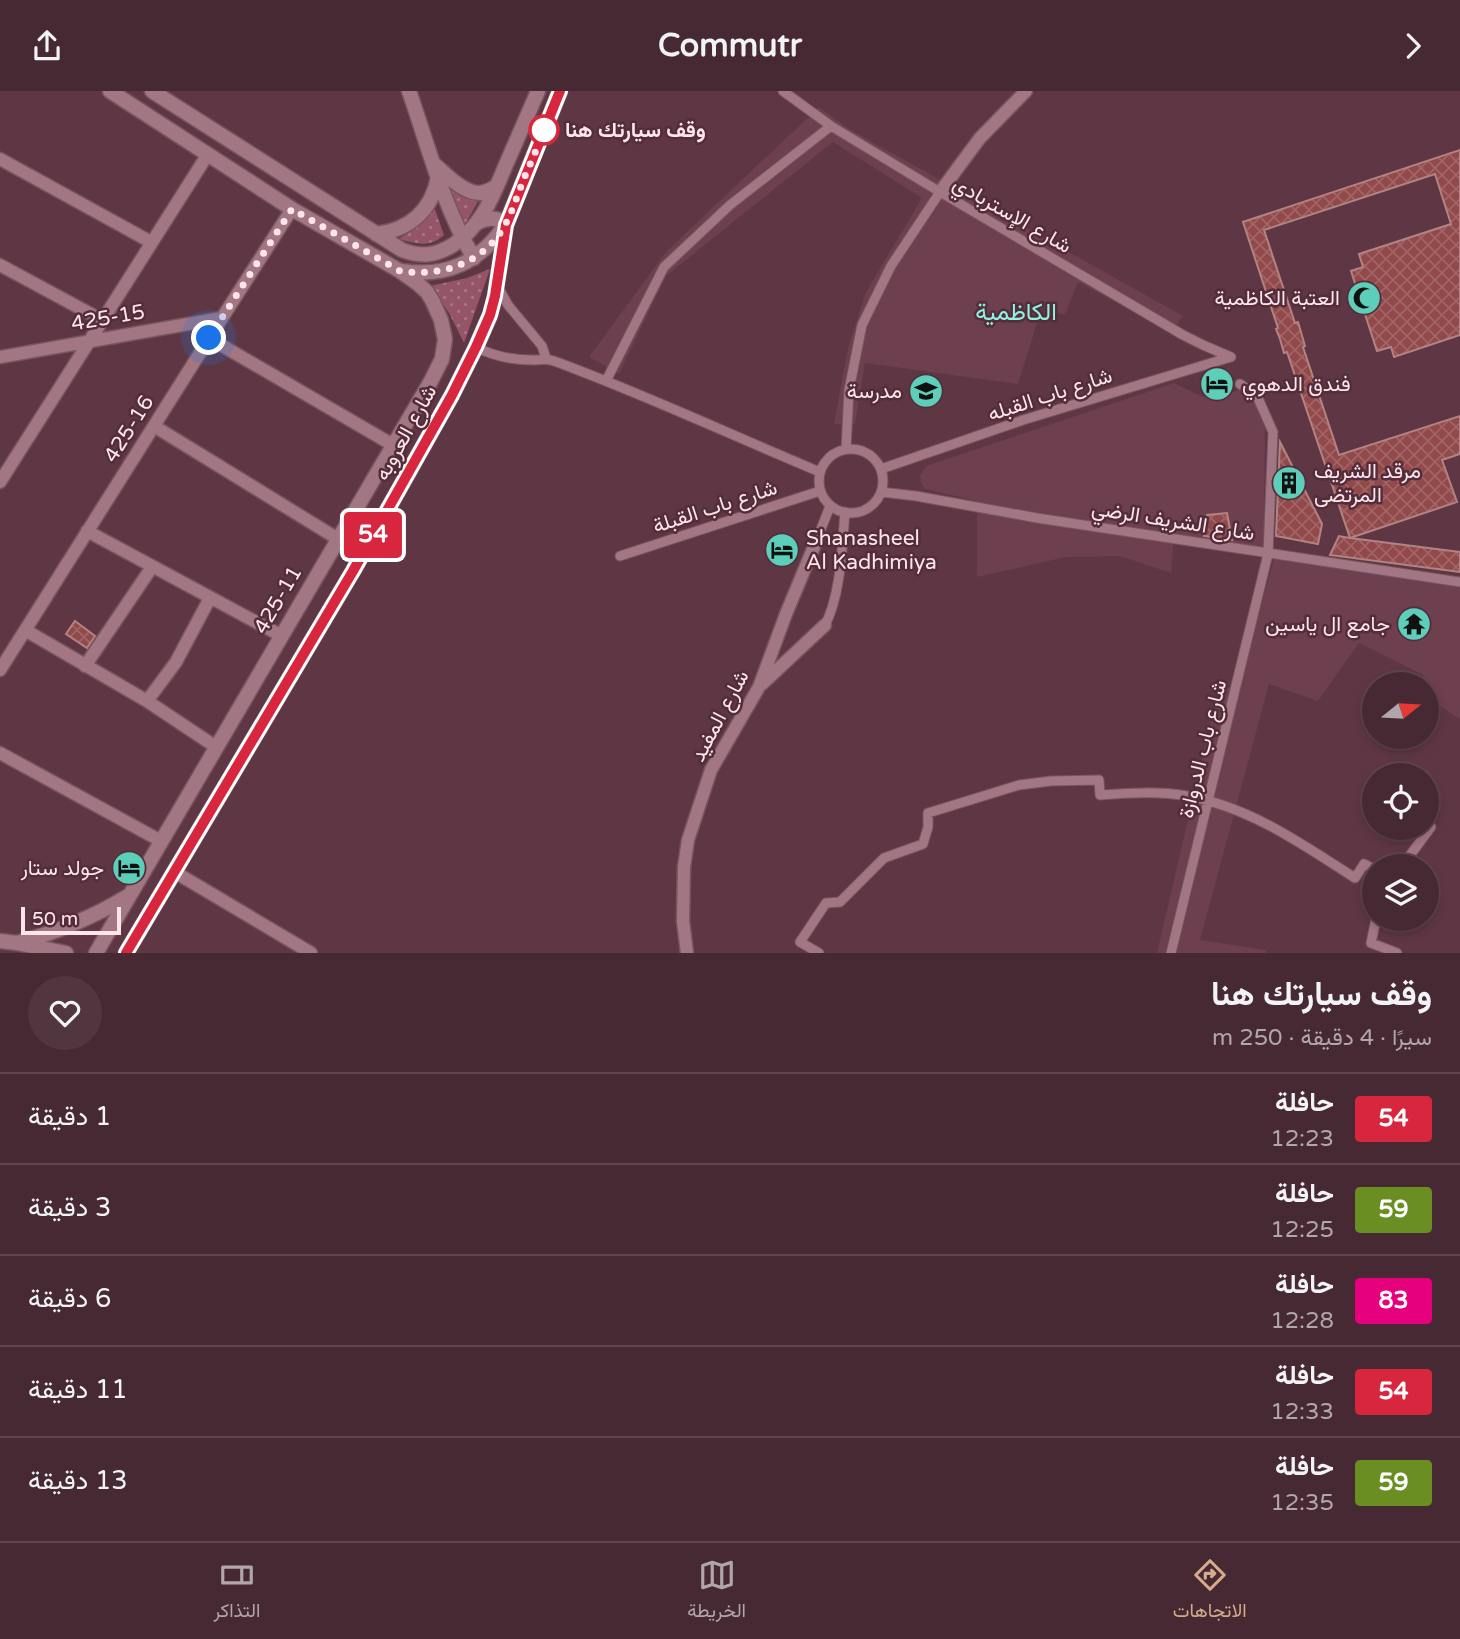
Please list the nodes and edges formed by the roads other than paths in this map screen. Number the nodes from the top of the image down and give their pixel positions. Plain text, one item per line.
1 (110, 91) edge
2 (152, 91) edge
3 (409, 91) edge
4 (538, 91) edge
5 (560, 91) edge
6 (783, 91) edge
7 (1026, 91) edge
8 (831, 126) junction
9 (208, 155) junction
10 (0, 159) edge
11 (436, 171) junction
12 (494, 192) junction
13 (940, 192) junction
14 (292, 209) junction
15 (508, 218) junction
16 (477, 223) junction
17 (376, 234) junction
18 (462, 238) junction
19 (151, 242) junction
20 (474, 258) junction
21 (0, 265) edge
22 (400, 271) junction
23 (497, 284) junction
24 (222, 318) junction
25 (102, 320) junction
26 (209, 338) junction
27 (88, 341) junction
28 (476, 347) junction
29 (0, 357) edge
30 (1231, 357) joint
31 (546, 358) junction
32 (606, 380) junction
33 (1240, 384) dead end
34 (153, 426) junction
35 (393, 445) junction
36 (846, 449) junction
37 (881, 469) junction
38 (820, 472) junction
39 (0, 482) edge
40 (820, 491) junction
41 (881, 492) junction
42 (831, 506) junction
43 (845, 512) junction
44 (87, 531) junction
45 (818, 537) joint
46 (338, 539) junction
47 (1268, 554) junction
48 (620, 556) dead end
49 (152, 566) junction
50 (1460, 582) edge
51 (210, 598) junction
52 (825, 625) joint
53 (25, 630) junction
54 (282, 636) junction
55 (85, 666) junction
56 (0, 670) edge
57 (759, 687) junction
58 (146, 701) junction
59 (216, 747) junction
60 (0, 753) edge
61 (1208, 801) junction
62 (161, 841) junction
63 (1362, 867) edge
64 (178, 874) dead end
65 (129, 895) junction
66 (1374, 931) edge
67 (0, 941) edge
68 (17, 943) junction
69 (66, 953) edge
70 (96, 953) edge
71 (126, 953) edge
72 (304, 953) edge
73 (687, 953) edge
74 (819, 953) edge
75 (1171, 953) edge
76 (1398, 953) edge

1 - 9 street, 425-11
2 - 17 street
3 - 11 street
4 - 12 street
5 - 15 street, شارع العروبه
6 - 8 street, شارع الإستربادي
7 - 13 street
8 - 13 street, شارع الإستربادي
8 - 32 street
9 - 14 street, 425-11
9 - 19 street
10 - 19 street
11 - 12 street
11 - 17 street
11 - 18 street
12 - 15 street
12 - 16 street
13 - 30 street, شارع الإستربادي
13 - 36 street
14 - 22 street, 425-11
14 - 24 street, 425-16
15 - 16 street
15 - 20 street, 425-11
15 - 23 street, شارع العروبه
16 - 18 street
17 - 18 street
18 - 20 street
19 - 25 street
20 - 22 street, 425-11
21 - 25 street
22 - 35 street, 425-11
23 - 28 street, شارع العروبه
23 - 31 street
24 - 26 street, 425-16
24 - 27 street, 425-15
25 - 27 street
26 - 34 street, 425-16
26 - 35 street
27 - 29 street, 425-15
27 - 39 street
28 - 31 street
28 - 71 street, شارع العروبه
30 - 37 street, شارع باب القبله
31 - 32 street
32 - 38 street
33 - 47 street, شارع باب الدروازة
34 - 44 street, 425-16
34 - 46 street
35 - 46 street, 425-11
36 - 37 street
36 - 38 street
37 - 41 street
38 - 40 street
40 - 42 street
40 - 48 street, شارع باب القبلة
41 - 43 street
41 - 47 street, شارع الشريف الرضي
42 - 43 street
42 - 45 street, شارع المفيد
43 - 52 street
44 - 49 street
44 - 53 street, 425-16
45 - 57 street, شارع المفيد
46 - 54 street, 425-11
47 - 50 street, شارع الشريف الرضي
47 - 61 street, شارع باب الدروازة
49 - 51 street
49 - 55 street
51 - 54 street
51 - 58 street
52 - 57 street
53 - 55 street
53 - 56 street, 425-16
54 - 59 street, 425-11
55 - 58 street
57 - 73 street, شارع المفيد
58 - 59 street
59 - 62 street, 425-11
60 - 62 street
61 - 63 street
61 - 74 street
61 - 75 street, شارع باب الدروازة
62 - 65 street, 425-11
64 - 72 street
65 - 68 street
65 - 70 street, 425-11
66 - 76 street
67 - 68 street
68 - 69 street

